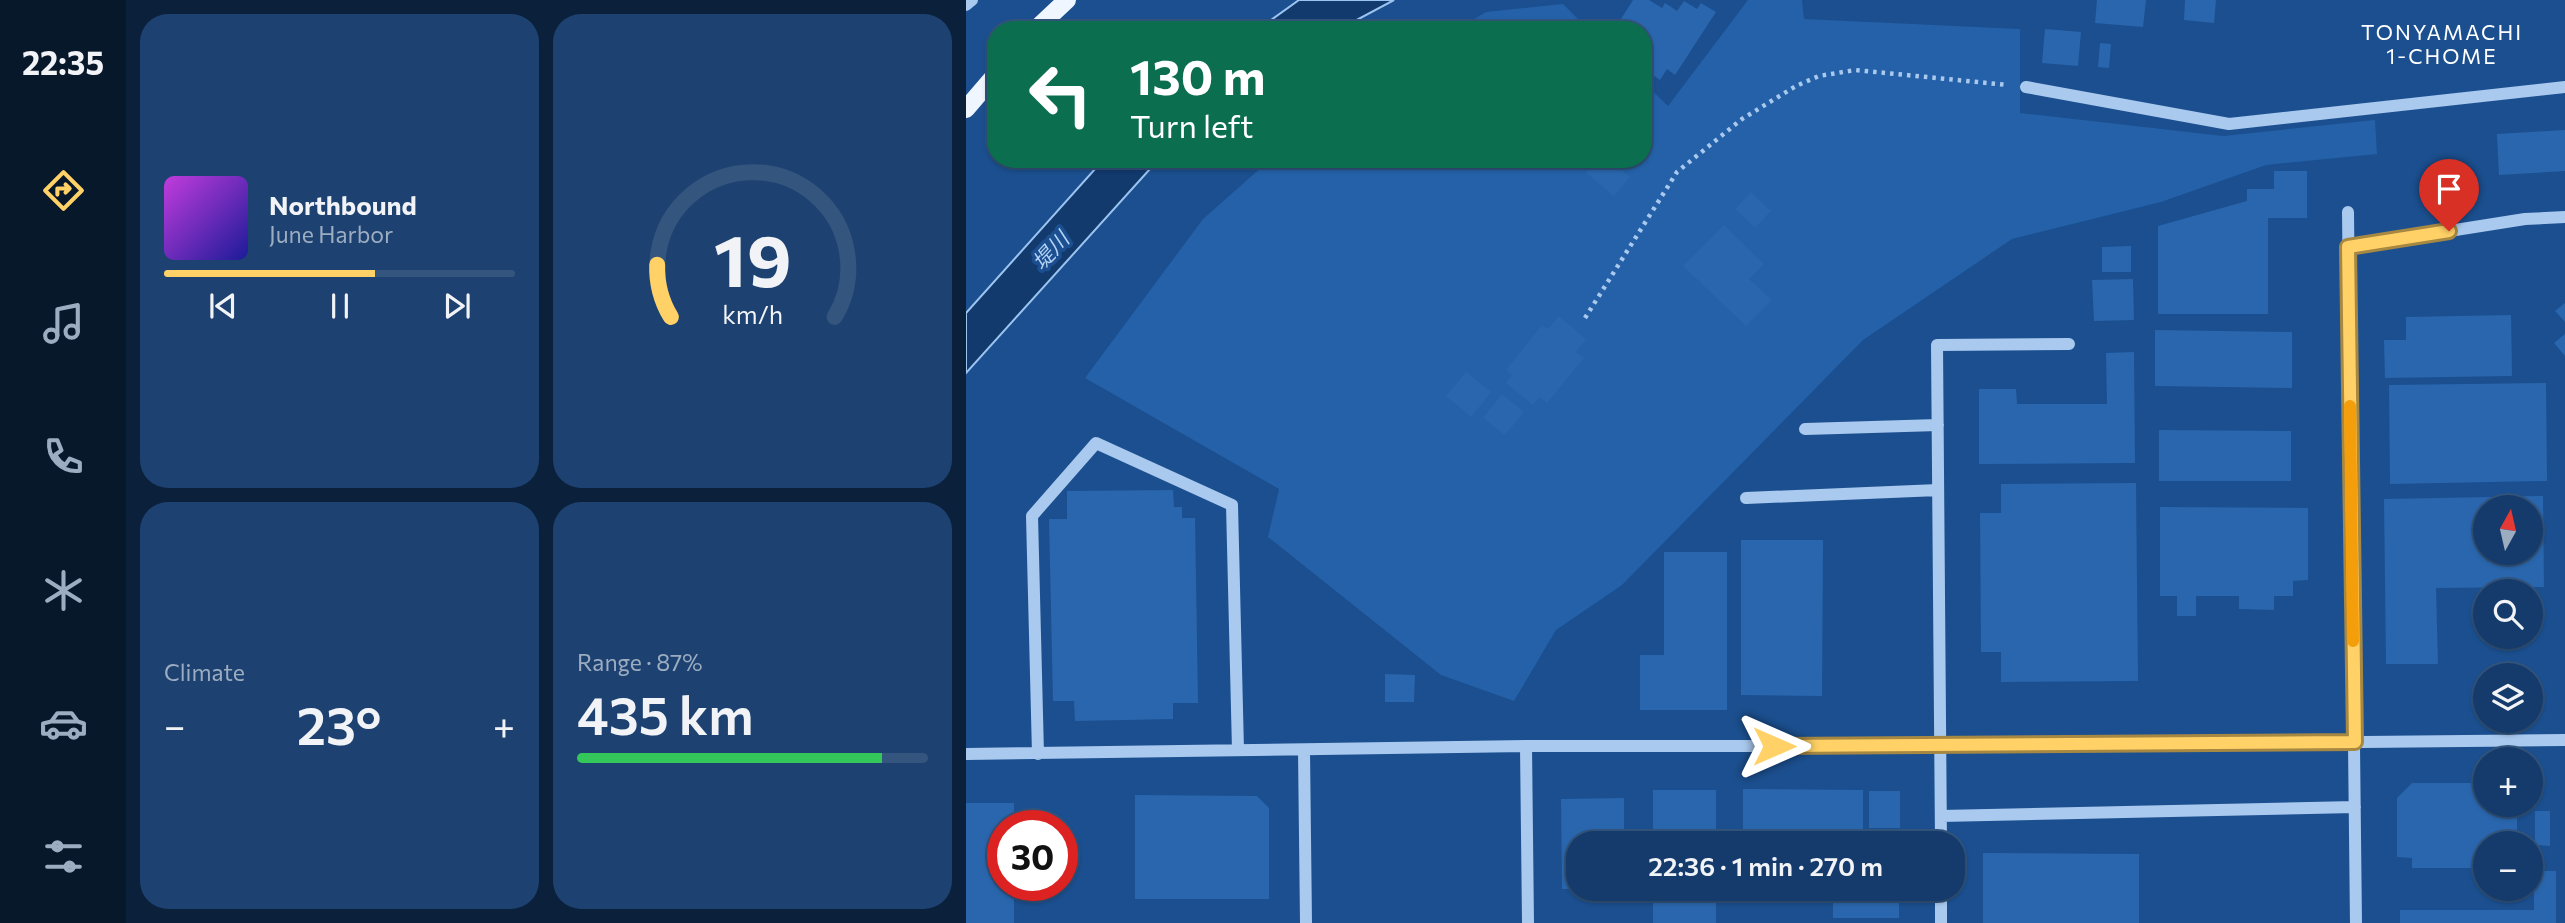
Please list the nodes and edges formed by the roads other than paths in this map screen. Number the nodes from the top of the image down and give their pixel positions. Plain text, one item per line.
1 (972, 0) edge
2 (1067, 0) edge
3 (966, 5) edge
4 (1045, 21) edge
5 (987, 84) edge
6 (2026, 87) road end
7 (2565, 87) edge
8 (966, 109) edge
9 (2348, 212) dead end
10 (2565, 217) edge
11 (2348, 247) junction
12 (2069, 344) dead end
13 (1938, 425) junction
14 (1805, 429) dead end
15 (1938, 490) junction
16 (1746, 498) dead end
17 (2565, 740) edge
18 (2355, 742) junction
19 (1526, 746) junction
20 (1940, 746) junction
21 (1238, 750) junction
22 (1304, 750) junction
23 (966, 754) edge
24 (1038, 754) junction
25 (2355, 807) junction
26 (1941, 816) junction
27 (1941, 831) edge
28 (1941, 901) edge
29 (1306, 923) edge
30 (1528, 923) edge
31 (1941, 923) edge
32 (2356, 923) edge

1 - 3 street
2 - 4 main road
5 - 8 main road
6 - 7 street
9 - 11 street
10 - 11 street
11 - 18 street
12 - 13 street
13 - 14 street
13 - 15 street
15 - 16 street
15 - 20 street
17 - 18 street
18 - 20 street
18 - 25 street
19 - 20 street
19 - 22 street
19 - 30 street
20 - 26 street
21 - 22 street
21 - 24 street
21 - 24 street
22 - 29 street
23 - 24 street
25 - 26 street
25 - 32 street
26 - 27 street
28 - 31 street

